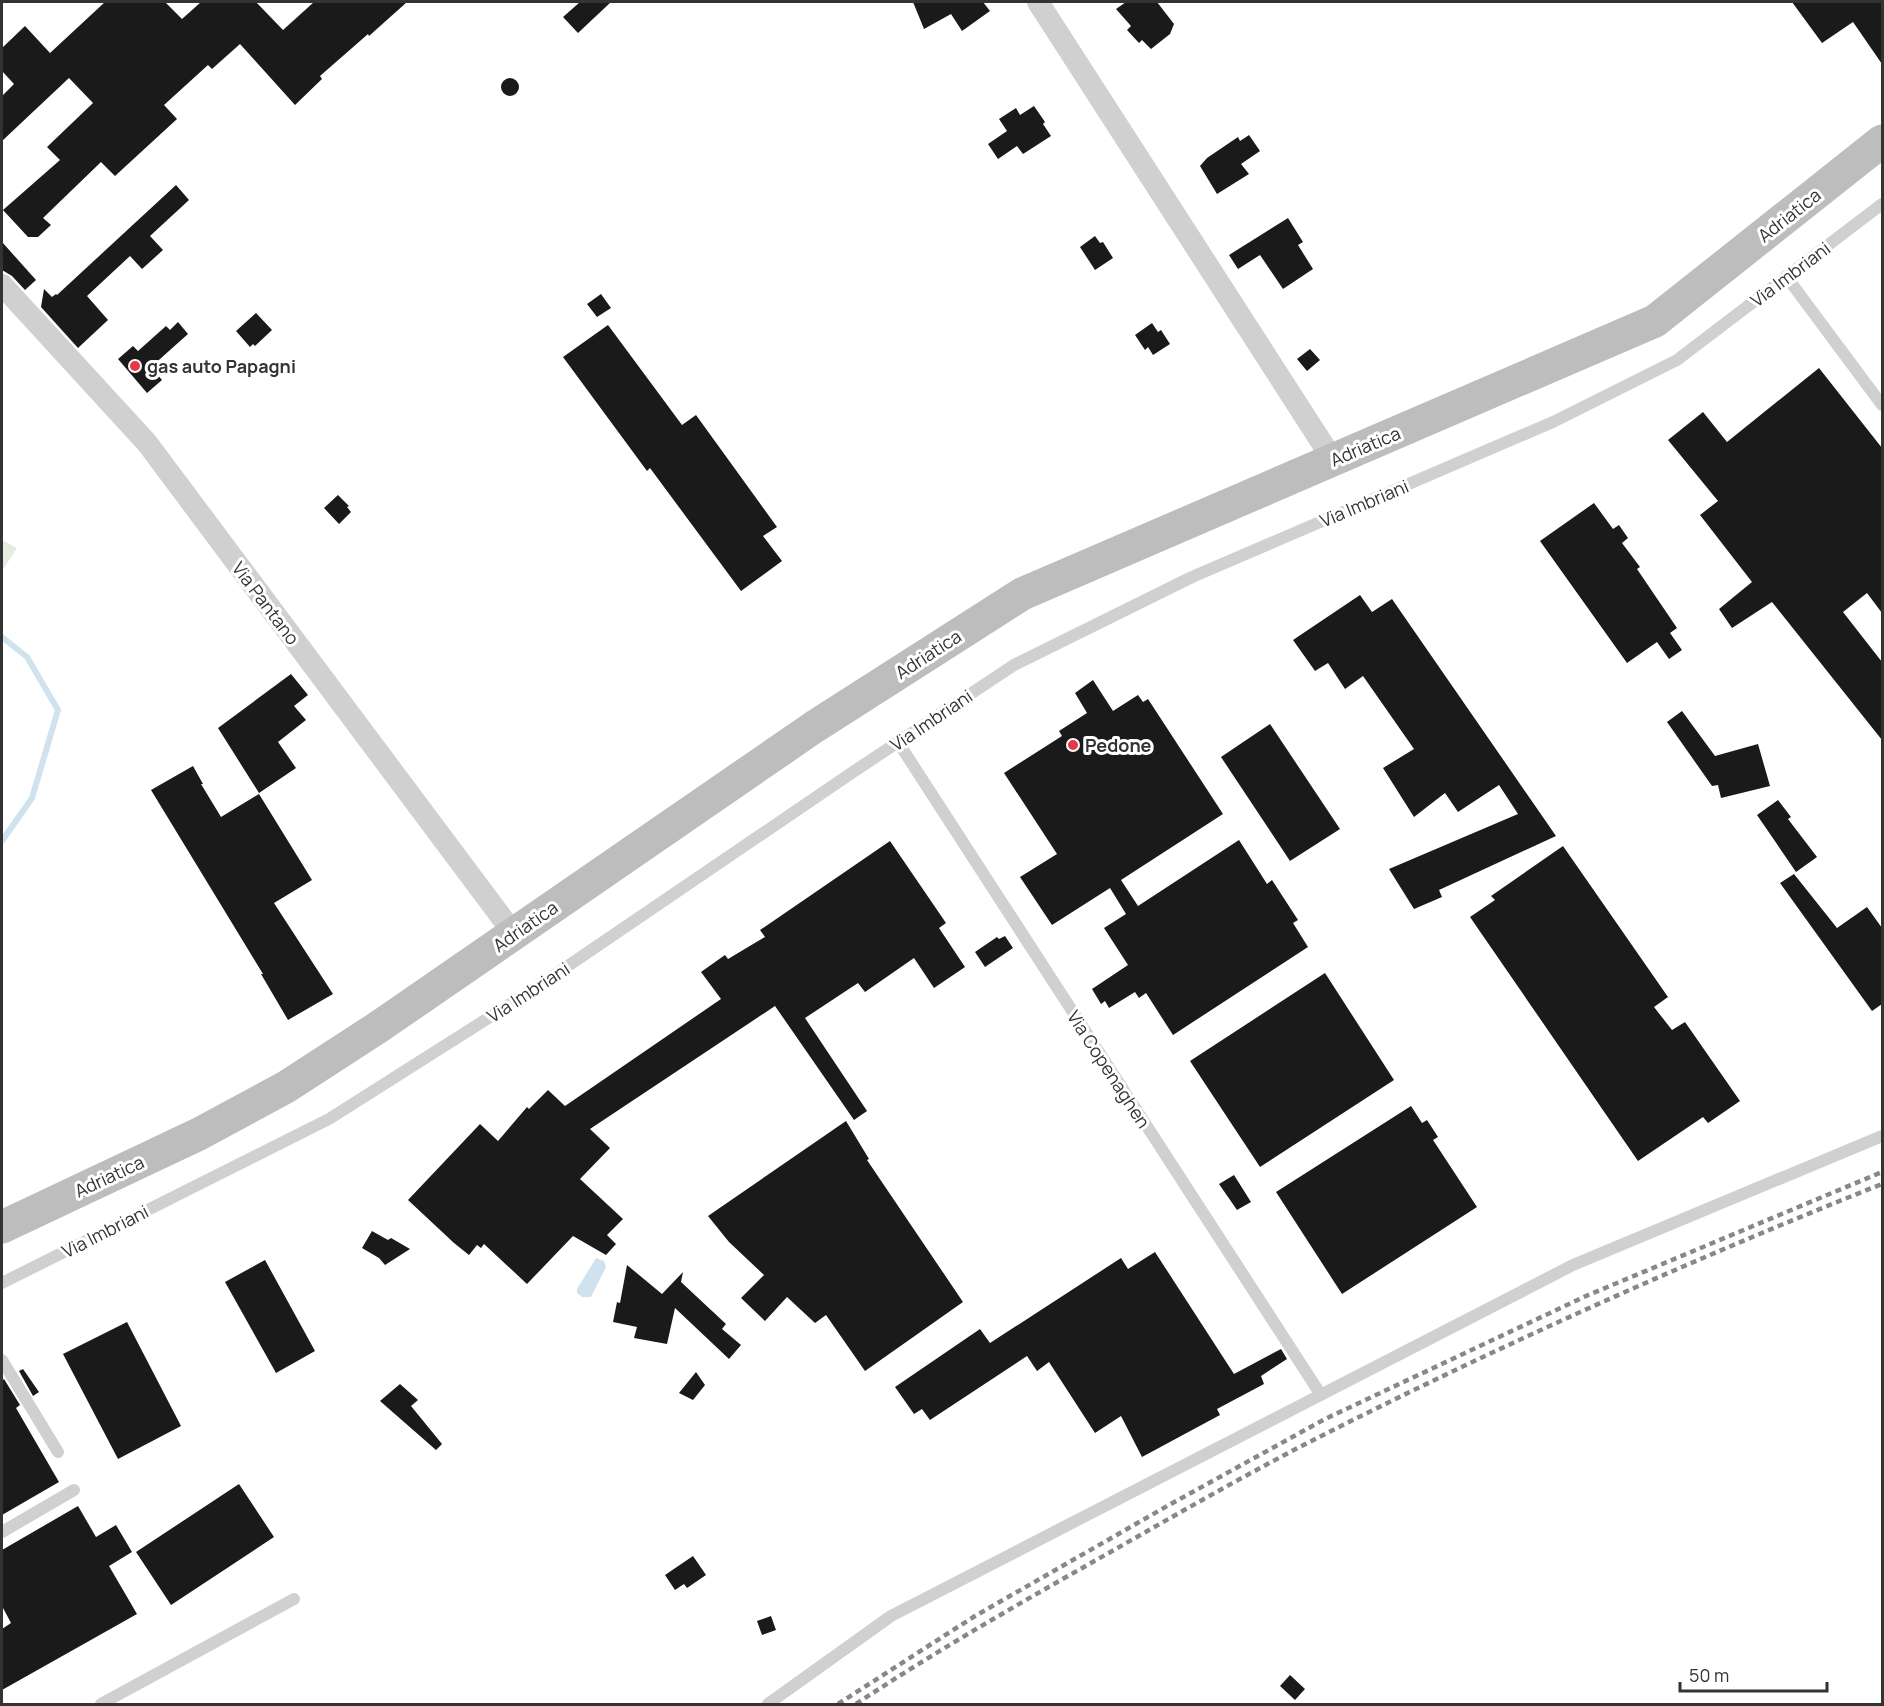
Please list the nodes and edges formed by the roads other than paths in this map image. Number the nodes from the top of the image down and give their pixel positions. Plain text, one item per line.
1 (1038, 2) edge
2 (1882, 141) edge
3 (1882, 204) edge
4 (1786, 276) junction
5 (2, 285) edge
6 (1882, 405) edge
7 (1333, 460) junction
8 (898, 742) junction
9 (514, 934) junction
10 (1882, 1136) edge
11 (2, 1227) edge
12 (2, 1282) edge
13 (2, 1360) edge
14 (1321, 1395) junction
15 (58, 1452) dead end
16 (74, 1490) dead end
17 (2, 1532) edge
18 (294, 1599) dead end
19 (101, 1704) edge
20 (768, 1704) edge

1 - 7 street
2 - 7 main road, Adriatica
3 - 4 lane, Via Imbriani
4 - 6 lane
4 - 8 lane, Via Imbriani
5 - 9 street, Via Pantano
7 - 9 main road, Adriatica
8 - 12 lane, Via Imbriani
8 - 14 lane, Via Copenaghen
9 - 11 main road, Adriatica
10 - 14 lane
13 - 15 lane
14 - 20 lane
16 - 17 lane
18 - 19 lane

